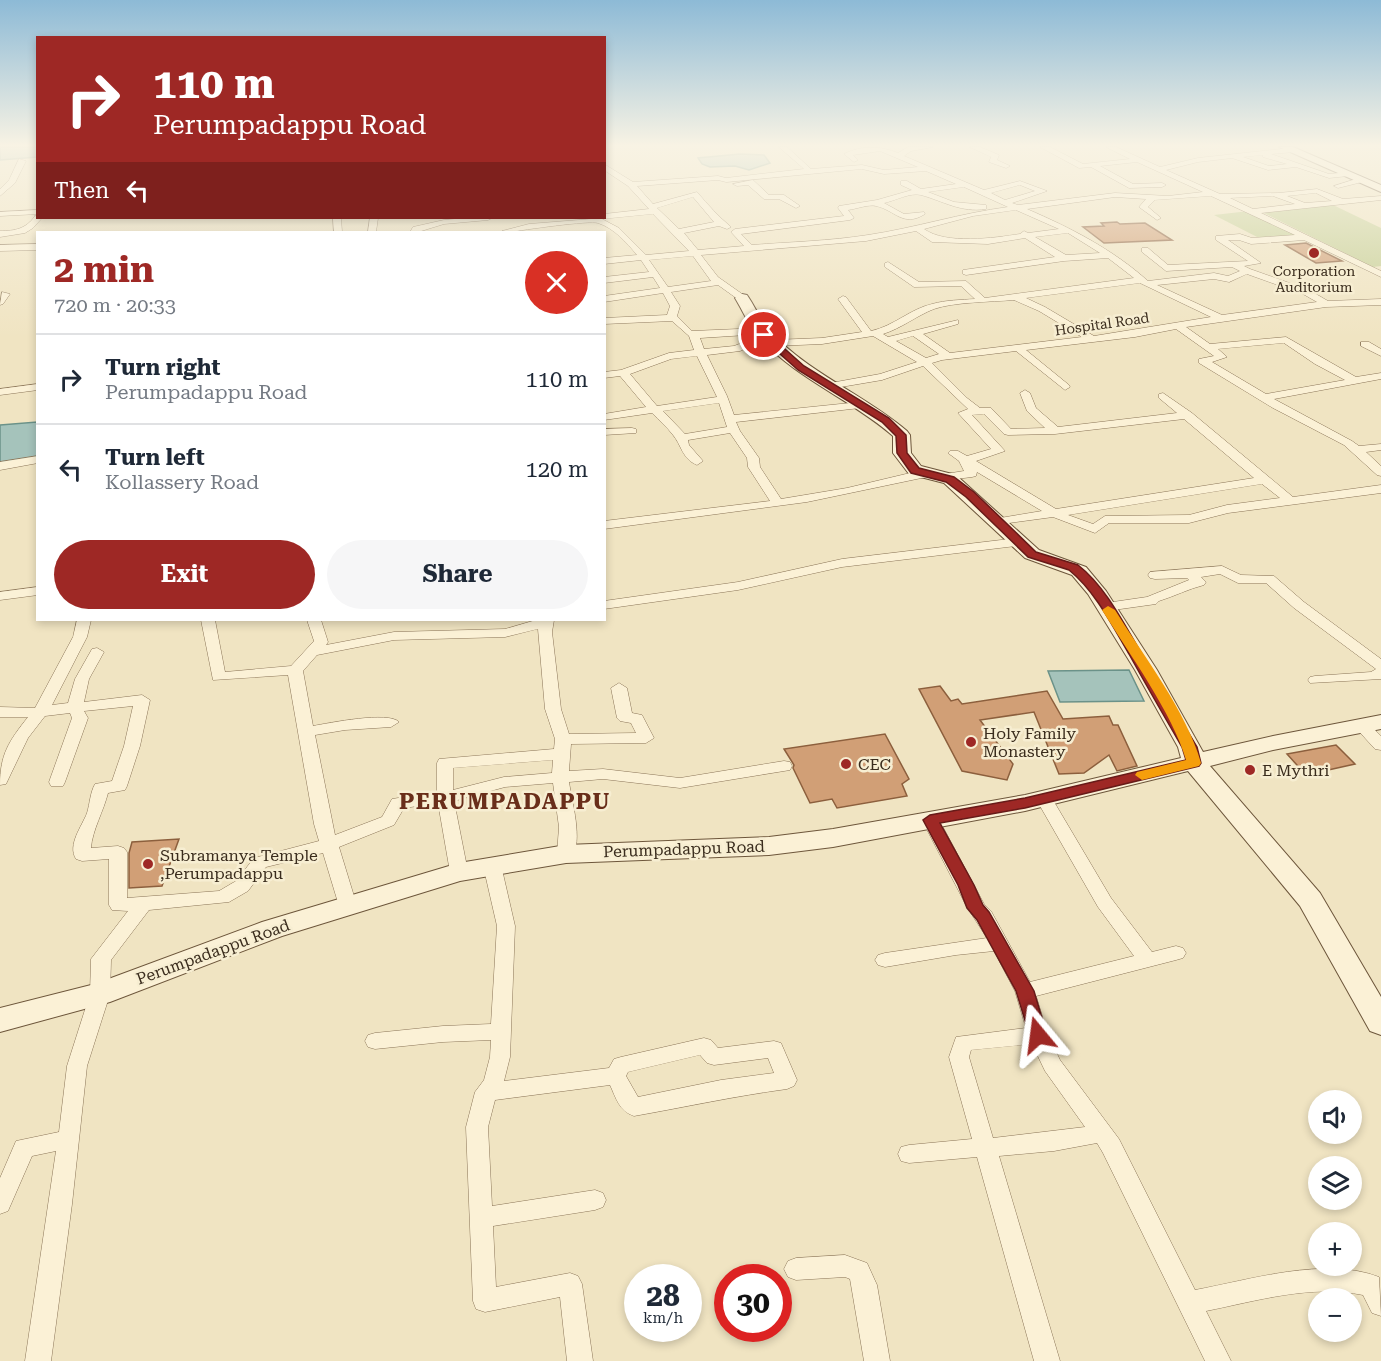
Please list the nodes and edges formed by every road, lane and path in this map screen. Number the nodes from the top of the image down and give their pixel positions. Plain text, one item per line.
1 (644, 211) edge
2 (655, 211) edge
3 (708, 211) edge
4 (844, 211) edge
5 (891, 211) edge
6 (1001, 211) edge
7 (1027, 211) edge
8 (1147, 211) edge
9 (1252, 211) joint
10 (1256, 211) edge
11 (36, 212) edge
12 (0, 214) edge
13 (921, 214) dead end
14 (606, 217) edge
15 (1157, 218) dead end
16 (37, 219) edge
17 (463, 219) edge
18 (594, 219) edge
19 (600, 219) edge
20 (438, 220) edge
21 (720, 224) junction
22 (917, 228) junction
23 (1069, 230) junction
24 (413, 231) edge
25 (506, 231) edge
26 (678, 232) junction
27 (735, 232) junction
28 (0, 234) edge
29 (1024, 234) junction
30 (1306, 237) junction
31 (0, 248) edge
32 (36, 248) edge
33 (750, 248) junction
34 (1145, 250) dead end
35 (696, 253) junction
36 (1111, 255) junction
37 (644, 258) junction
38 (975, 258) dead end
39 (1064, 258) junction
40 (606, 261) edge
41 (1230, 264) junction
42 (888, 265) dead end
43 (1381, 266) edge
44 (1367, 267) junction
45 (1166, 268) junction
46 (990, 269) junction
47 (1247, 271) junction
48 (966, 272) dead end
49 (656, 274) junction
50 (1381, 274) edge
51 (606, 280) edge
52 (1180, 280) junction
53 (720, 282) junction
54 (1144, 282) junction
55 (666, 291) junction
56 (1016, 297) junction
57 (742, 298) joint
58 (606, 299) edge
59 (843, 299) dead end
60 (983, 301) junction
61 (1381, 302) edge
62 (1326, 304) junction
63 (671, 318) junction
64 (1221, 318) junction
65 (606, 320) edge
66 (955, 322) dead end
67 (1178, 326) junction
68 (872, 333) junction
69 (915, 333) junction
70 (694, 335) junction
71 (767, 337) junction
72 (1092, 339) junction
73 (887, 340) junction
74 (1365, 344) dead end
75 (1208, 347) junction
76 (1018, 348) junction
77 (700, 352) junction
78 (1381, 353) edge
79 (948, 356) junction
80 (925, 362) junction
81 (623, 373) junction
82 (606, 375) edge
83 (1381, 376) edge
84 (1355, 381) junction
85 (829, 386) junction
86 (36, 387) edge
87 (1065, 387) dead end
88 (0, 392) edge
89 (1025, 393) dead end
90 (1163, 396) dead end
91 (1264, 398) junction
92 (723, 399) junction
93 (860, 405) junction
94 (654, 410) junction
95 (978, 411) junction
96 (1188, 415) junction
97 (606, 417) edge
98 (732, 424) junction
99 (632, 431) dead end
100 (1055, 431) junction
101 (606, 432) edge
102 (681, 438) junction
103 (1381, 447) edge
104 (1357, 450) junction
105 (960, 456) junction
106 (36, 459) edge
107 (697, 461) dead end
108 (0, 466) edge
109 (1381, 472) edge
110 (935, 475) junction
111 (1263, 480) junction
112 (1379, 492) edge
113 (1291, 501) junction
114 (778, 503) junction
115 (1054, 513) junction
116 (998, 522) junction
117 (606, 525) edge
118 (1019, 542) junction
119 (1190, 574) junction
120 (1155, 575) dead end
121 (36, 591) edge
122 (0, 596) edge
123 (606, 605) edge
124 (1106, 607) junction
125 (84, 621) edge
126 (208, 621) edge
127 (314, 621) edge
128 (544, 621) edge
129 (545, 621) edge
130 (97, 652) dead end
131 (311, 652) junction
132 (1381, 666) edge
133 (295, 670) junction
134 (1381, 672) edge
135 (1315, 680) dead end
136 (619, 688) dead end
137 (75, 707) junction
138 (0, 712) edge
139 (40, 713) junction
140 (391, 722) dead end
141 (1371, 723) edge
142 (306, 732) junction
143 (1381, 745) edge
144 (562, 746) junction
145 (1194, 763) junction
146 (784, 766) dead end
147 (560, 778) junction
148 (0, 780) edge
149 (57, 783) dead end
150 (446, 796) junction
151 (1044, 799) junction
152 (930, 820) junction
153 (330, 842) junction
154 (566, 854) junction
155 (492, 865) junction
156 (459, 872) junction
157 (144, 904) junction
158 (348, 906) junction
159 (999, 944) junction
160 (1176, 953) dead end
161 (885, 960) dead end
162 (1148, 960) junction
163 (1025, 991) junction
164 (100, 994) junction
165 (0, 1020) edge
166 (1381, 1023) edge
167 (501, 1032) junction
168 (1038, 1035) junction
169 (375, 1041) dead end
170 (616, 1076) junction
171 (486, 1092) junction
172 (1101, 1132) junction
173 (69, 1139) junction
174 (985, 1146) junction
175 (909, 1154) dead end
176 (595, 1200) dead end
177 (0, 1204) edge
178 (481, 1218) junction
179 (796, 1269) dead end
180 (1189, 1302) junction
181 (1381, 1305) edge
182 (38, 1361) edge
183 (580, 1361) edge
184 (877, 1361) edge
185 (1047, 1361) edge
186 (1218, 1361) edge

1 - 14 street
2 - 26 street
3 - 21 street
4 - 27 street
5 - 13 street
6 - 22 street
7 - 23 street
8 - 15 street
9 - 10 street
9 - 30 street
11 - 12 street
16 - 28 street
17 - 20 street
18 - 25 street
19 - 37 street
20 - 24 street
21 - 26 street
21 - 27 street
22 - 29 street
22 - 33 street
23 - 29 street
23 - 36 street
26 - 35 street
27 - 33 street
29 - 39 street
30 - 41 street
30 - 44 street
31 - 32 street
33 - 35 street
34 - 45 street
35 - 37 street
35 - 53 street
36 - 39 street
36 - 54 street
37 - 40 street
37 - 49 street
38 - 46 street
39 - 46 street
41 - 45 street
41 - 47 street
42 - 60 street
43 - 44 street
44 - 50 street
45 - 52 street
46 - 48 street
47 - 52 street
47 - 62 street
49 - 51 street
49 - 55 street
52 - 54 street
53 - 55 street
53 - 57 street
54 - 56 street
54 - 64 street
55 - 58 street
55 - 63 street
56 - 60 street
56 - 72 street
57 - 71 street
59 - 68 street
60 - 68 street
61 - 62 street, Hospital Road
62 - 64 street, Hospital Road
63 - 65 street
63 - 70 street
64 - 67 street, Hospital Road
66 - 69 street
67 - 72 street, Hospital Road
67 - 75 street
68 - 71 street
68 - 73 street
69 - 73 street
69 - 79 street
70 - 71 street
70 - 77 street
71 - 77 street
71 - 85 street
72 - 76 street, Hospital Road
73 - 80 street
74 - 78 street
75 - 84 street
75 - 91 street
76 - 79 street, Hospital Road
76 - 87 street
77 - 81 street
77 - 92 street
79 - 80 street, Hospital Road
80 - 85 street, Hospital Road
80 - 95 street
81 - 82 street
81 - 94 street
83 - 84 street
84 - 91 street
85 - 93 street
86 - 88 street
89 - 100 street
90 - 96 street
91 - 104 street
92 - 94 street
92 - 98 street
93 - 98 street
93 - 110 street
94 - 97 street
94 - 102 street
95 - 100 street
95 - 105 street
96 - 100 street
96 - 111 street
98 - 102 street
98 - 114 street
99 - 101 street
102 - 107 street
103 - 104 street
104 - 109 street
105 - 110 street
105 - 115 street
106 - 108 street
110 - 114 street
110 - 116 street
111 - 113 street
111 - 115 street
112 - 113 street
113 - 115 street
114 - 117 street
115 - 116 street
116 - 118 street
118 - 123 street
118 - 124 street
119 - 120 street
119 - 124 street
119 - 132 street
121 - 122 street
124 - 145 street
125 - 139 street
126 - 133 street
127 - 131 street
128 - 131 street
129 - 144 street
130 - 137 street
131 - 133 street
133 - 142 street
134 - 135 street
136 - 144 street
137 - 139 street
137 - 149 street
137 - 157 street
138 - 139 street
139 - 148 street
140 - 142 street
141 - 143 street
141 - 145 street, Perumpadappu Road
142 - 153 street
144 - 147 street
144 - 150 street
145 - 151 street, Perumpadappu Road
145 - 166 street
146 - 147 street
147 - 150 street
147 - 154 street
150 - 153 street
150 - 156 street
151 - 152 street, Perumpadappu Road
151 - 162 street
152 - 154 street, Perumpadappu Road
152 - 159 street
153 - 157 street
153 - 158 street
154 - 155 street, Perumpadappu Road
155 - 156 street, Perumpadappu Road
155 - 167 street
156 - 158 street, Perumpadappu Road
157 - 164 street
158 - 164 street, Perumpadappu Road
159 - 161 street
159 - 163 street
160 - 162 street
162 - 163 street
163 - 168 street
164 - 165 street, Perumpadappu Road
164 - 173 street
167 - 169 street
167 - 171 street
168 - 172 street
168 - 174 street
170 - 170 street
170 - 171 street
171 - 178 street
172 - 174 street
172 - 180 street
173 - 177 street
173 - 182 street
174 - 175 street
174 - 185 street
176 - 178 street
178 - 183 street
179 - 184 street
180 - 181 street
180 - 186 street

